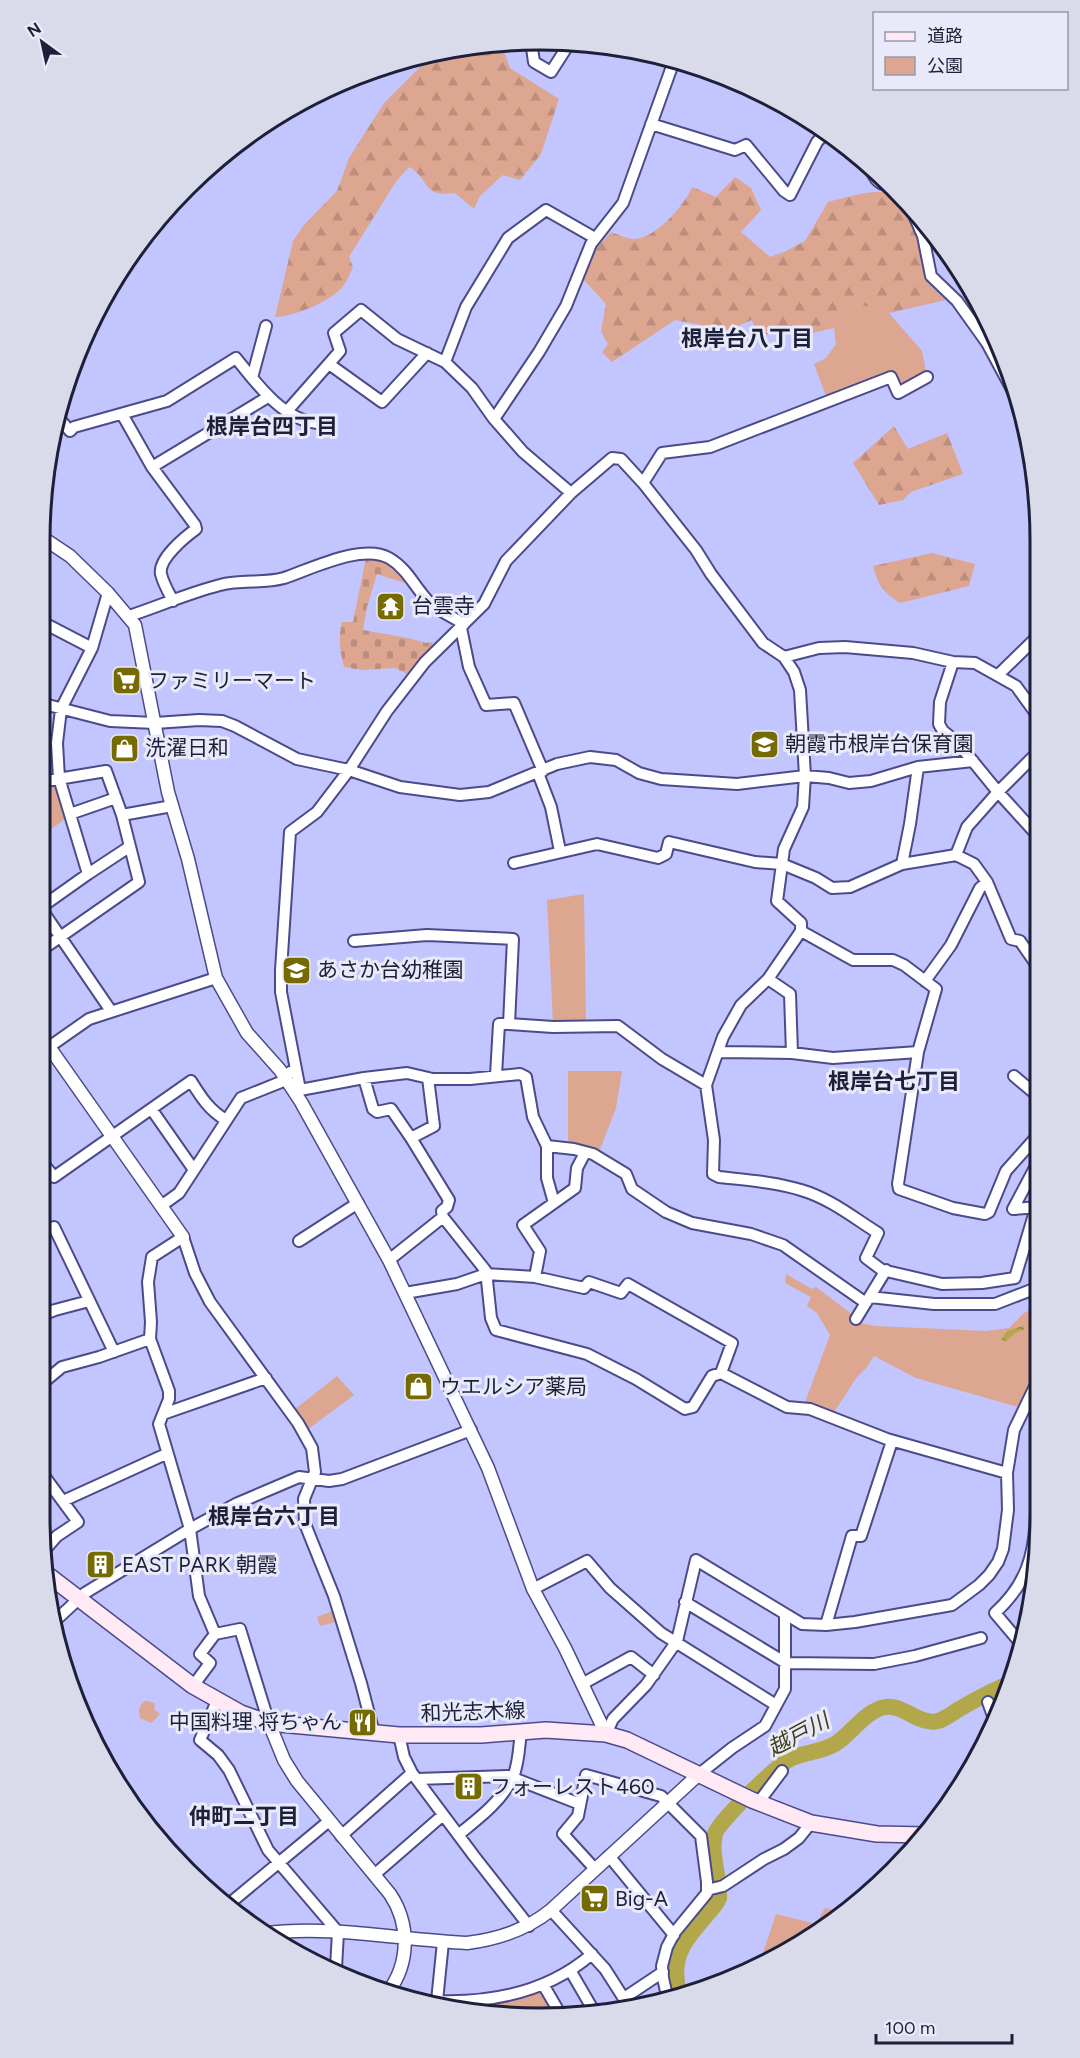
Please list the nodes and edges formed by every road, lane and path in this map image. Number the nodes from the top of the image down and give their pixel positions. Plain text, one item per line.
1 (532, 50) edge
2 (565, 51) edge
3 (672, 67) edge
4 (651, 124) junction
5 (821, 138) edge
6 (921, 231) edge
7 (596, 238) junction
8 (266, 326) dead end
9 (427, 353) junction
10 (445, 362) junction
11 (997, 362) edge
12 (328, 364) junction
13 (927, 377) dead end
14 (252, 378) junction
15 (267, 397) junction
16 (288, 410) junction
17 (122, 414) junction
18 (494, 419) junction
19 (64, 423) edge
20 (317, 423) dead end
21 (152, 467) junction
22 (643, 483) junction
23 (571, 492) junction
24 (50, 543) edge
25 (108, 593) junction
26 (173, 601) junction
27 (129, 616) junction
28 (50, 626) edge
29 (462, 626) junction
30 (1030, 644) edge
31 (92, 648) junction
32 (784, 657) junction
33 (953, 662) junction
34 (998, 675) junction
35 (1030, 705) edge
36 (50, 706) edge
37 (61, 709) junction
38 (155, 723) junction
39 (1030, 760) edge
40 (973, 761) junction
41 (918, 767) junction
42 (349, 770) junction
43 (541, 772) junction
44 (805, 776) junction
45 (59, 778) junction
46 (50, 780) edge
47 (998, 792) junction
48 (116, 798) junction
49 (172, 806) junction
50 (70, 814) junction
51 (122, 816) junction
52 (1030, 827) edge
53 (129, 847) junction
54 (560, 851) junction
55 (956, 855) junction
56 (514, 863) dead end
57 (782, 864) junction
58 (902, 864) junction
59 (88, 874) junction
60 (987, 882) junction
61 (50, 900) edge
62 (50, 922) edge
63 (801, 931) junction
64 (60, 936) junction
65 (354, 940) dead end
66 (50, 944) edge
67 (1030, 955) edge
68 (216, 978) junction
69 (768, 979) junction
70 (925, 981) junction
71 (111, 1011) junction
72 (509, 1024) junction
73 (50, 1046) edge
74 (50, 1048) edge
75 (718, 1052) junction
76 (792, 1053) junction
77 (918, 1053) junction
78 (290, 1073) junction
79 (496, 1076) junction
80 (1014, 1076) dead end
81 (364, 1078) junction
82 (428, 1078) junction
83 (706, 1085) junction
84 (1030, 1089) edge
85 (297, 1091) junction
86 (152, 1110) junction
87 (226, 1120) junction
88 (111, 1138) junction
89 (411, 1138) junction
90 (547, 1146) junction
91 (1028, 1146) edge
92 (585, 1153) junction
93 (194, 1170) junction
94 (50, 1172) edge
95 (1030, 1177) edge
96 (358, 1203) junction
97 (554, 1203) junction
98 (161, 1206) junction
99 (1030, 1208) edge
100 (443, 1217) junction
101 (54, 1227) dead end
102 (1030, 1231) edge
103 (183, 1237) junction
104 (298, 1241) dead end
105 (389, 1260) junction
106 (886, 1270) junction
107 (486, 1274) junction
108 (535, 1277) junction
109 (1030, 1290) edge
110 (405, 1293) junction
111 (868, 1300) junction
112 (89, 1301) junction
113 (50, 1312) edge
114 (856, 1319) dead end
115 (150, 1339) junction
116 (114, 1352) junction
117 (722, 1373) junction
118 (50, 1377) edge
119 (266, 1378) junction
120 (1030, 1399) edge
121 (163, 1414) junction
122 (471, 1430) junction
123 (892, 1441) junction
124 (166, 1454) junction
125 (1007, 1473) junction
126 (313, 1479) junction
127 (50, 1484) edge
128 (63, 1501) junction
129 (190, 1529) junction
130 (51, 1543) edge
131 (1027, 1570) edge
132 (54, 1579) edge
133 (533, 1588) junction
134 (78, 1598) junction
135 (685, 1602) junction
136 (785, 1615) junction
137 (60, 1616) edge
138 (826, 1625) junction
139 (215, 1634) junction
140 (981, 1638) dead end
141 (1016, 1638) edge
142 (677, 1641) junction
143 (786, 1663) junction
144 (654, 1675) junction
145 (582, 1684) junction
146 (193, 1686) junction
147 (217, 1701) junction
148 (988, 1702) dead end
149 (776, 1705) junction
150 (991, 1710) edge
151 (269, 1724) junction
152 (521, 1731) junction
153 (375, 1733) junction
154 (606, 1734) junction
155 (399, 1735) junction
156 (782, 1772) dead end
157 (698, 1775) junction
158 (415, 1776) junction
159 (513, 1777) junction
160 (750, 1799) junction
161 (668, 1802) junction
162 (580, 1804) junction
163 (443, 1815) junction
164 (329, 1821) junction
165 (812, 1823) junction
166 (458, 1835) junction
167 (914, 1835) edge
168 (341, 1836) junction
169 (609, 1856) junction
170 (279, 1862) junction
171 (595, 1869) junction
172 (374, 1875) junction
173 (715, 1888) junction
174 (233, 1900) edge
175 (551, 1910) junction
176 (528, 1926) junction
177 (277, 1932) edge
178 (338, 1932) junction
179 (674, 1935) junction
180 (405, 1939) junction
181 (443, 1942) junction
182 (592, 1954) junction
183 (336, 1964) edge
184 (570, 1970) junction
185 (663, 1972) junction
186 (392, 1985) edge
187 (544, 1986) junction
188 (667, 1992) edge
189 (437, 1997) edge
190 (626, 2001) edge
191 (463, 2002) edge
192 (591, 2005) edge
193 (556, 2007) edge

1 - 2 street
3 - 4 street
4 - 5 street
4 - 7 street
6 - 11 street
7 - 10 street
7 - 18 street
8 - 14 street
9 - 10 street
9 - 12 street
9 - 12 street
10 - 18 street
12 - 16 street
13 - 22 street
14 - 15 street
14 - 17 street
15 - 16 street
15 - 21 street
16 - 20 street
17 - 19 street
17 - 21 street
18 - 23 street
21 - 26 street
22 - 23 street
22 - 32 street
23 - 29 street
24 - 25 street
25 - 27 street
25 - 31 street
26 - 27 street
26 - 29 street
27 - 38 street
28 - 31 street
29 - 42 street
29 - 43 street
30 - 34 street
31 - 37 street
32 - 33 street
32 - 44 street
33 - 34 street
33 - 40 street
34 - 35 street
36 - 37 street
37 - 38 street
37 - 45 street
38 - 42 street
38 - 49 street
39 - 47 street
40 - 41 street
40 - 47 street
41 - 44 street
41 - 58 street
42 - 43 street
42 - 78 street
43 - 44 street
43 - 54 street
44 - 57 street
45 - 46 street
45 - 48 street
45 - 50 street
47 - 52 street
47 - 55 street
48 - 50 street
48 - 51 street
49 - 51 street
49 - 68 street
50 - 59 street
51 - 53 street
53 - 59 street
53 - 64 street
54 - 56 street
54 - 57 street
55 - 58 street
55 - 60 street
57 - 58 street
57 - 63 street
59 - 61 street
60 - 67 street
60 - 70 street
62 - 64 street
63 - 69 street
63 - 70 street
64 - 66 street
64 - 71 street
65 - 72 street
68 - 71 street
68 - 78 street
69 - 75 street
69 - 76 street
70 - 77 street
71 - 73 street
72 - 79 street
72 - 83 street
74 - 88 street
75 - 76 street
75 - 83 street
76 - 77 street
77 - 91 street
78 - 85 street
78 - 87 street
79 - 82 street
79 - 90 street
80 - 84 street
81 - 82 street
81 - 85 street
81 - 89 street
82 - 89 street
83 - 106 street
85 - 96 street
86 - 87 street
86 - 88 street
86 - 93 street
87 - 93 street
88 - 94 street
88 - 98 street
89 - 100 street
90 - 92 street
90 - 97 street
92 - 97 street
92 - 111 street
93 - 98 street
95 - 99 street
96 - 104 street
96 - 105 street
97 - 108 street
98 - 103 street
100 - 105 street
100 - 107 street
101 - 112 street
102 - 106 street
103 - 115 street
103 - 119 street
105 - 110 street
106 - 111 street
107 - 108 street
107 - 110 street
107 - 117 street
108 - 117 street
109 - 111 street
110 - 122 street
111 - 114 street
112 - 113 street
112 - 116 street
115 - 116 street
115 - 121 street
116 - 118 street
117 - 123 street
119 - 121 street
119 - 126 street
120 - 125 street
121 - 124 street
122 - 126 street
122 - 133 street
123 - 125 street
123 - 138 street
124 - 128 street
124 - 129 street
125 - 138 street
126 - 129 street
126 - 153 street
127 - 128 street
128 - 130 street
129 - 134 street
129 - 139 street
131 - 141 street
132 - 134 main road, 和光志木線
133 - 142 street
133 - 145 street
134 - 137 street
134 - 146 main road, 和光志木線
135 - 136 street
135 - 142 street
135 - 143 street
136 - 138 street
136 - 143 street
139 - 146 street
139 - 151 street
140 - 143 street
142 - 144 street
142 - 149 street
143 - 149 street
144 - 145 street
144 - 154 street
145 - 154 street
146 - 147 main road, 和光志木線
147 - 151 main road, 和光志木線
147 - 170 street
148 - 150 street
149 - 157 street
151 - 153 main road, 和光志木線
151 - 164 street
152 - 154 main road, 和光志木線
152 - 155 main road, 和光志木線
152 - 159 street
153 - 155 main road, 和光志木線
154 - 157 main road, 和光志木線
155 - 158 street
156 - 160 street
157 - 160 main road, 和光志木線
157 - 161 street
158 - 159 street
158 - 163 street
158 - 168 street
159 - 162 street
159 - 166 street
160 - 165 main road, 和光志木線
161 - 162 street
161 - 169 street
161 - 173 street
162 - 171 street
163 - 166 street
163 - 172 street
164 - 168 street
164 - 170 street
165 - 167 main road, 和光志木線
165 - 173 street
166 - 176 street
168 - 172 street
169 - 171 street
169 - 179 street
170 - 174 street
170 - 178 street
171 - 175 street
172 - 180 street
173 - 179 street
175 - 176 street
175 - 182 street
176 - 181 street
177 - 178 street
178 - 180 street
178 - 183 street
179 - 185 street
180 - 181 street
180 - 186 street
181 - 189 street
182 - 184 street
182 - 190 street
184 - 187 street
184 - 192 street
185 - 188 street
185 - 190 street
187 - 191 street
187 - 193 street

